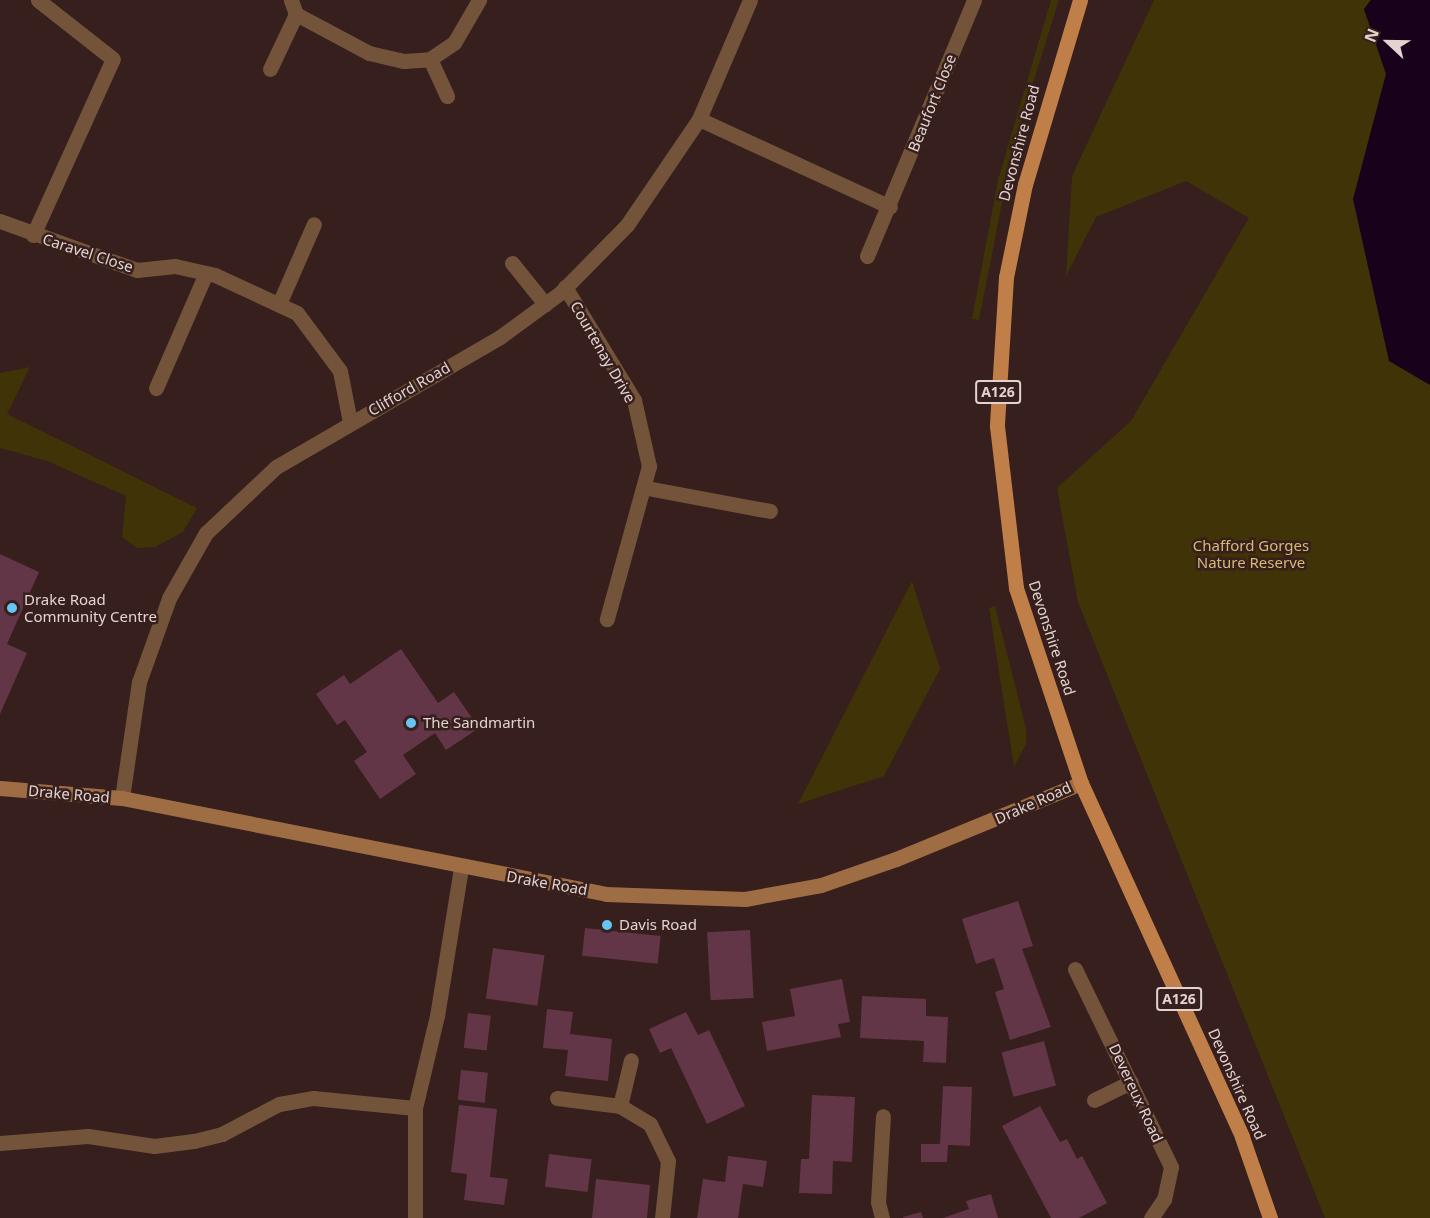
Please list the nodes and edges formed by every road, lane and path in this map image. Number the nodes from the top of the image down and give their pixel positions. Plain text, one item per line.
1 (38, 0) edge
2 (479, 0) edge
3 (750, 0) edge
4 (974, 0) edge
5 (1080, 0) edge
6 (293, 7) edge
7 (430, 59) junction
8 (270, 69) dead end
9 (447, 96) dead end
10 (699, 119) junction
11 (890, 207) junction
12 (0, 221) edge
13 (314, 224) dead end
14 (33, 235) junction
15 (867, 256) dead end
16 (512, 262) dead end
17 (206, 273) junction
18 (565, 287) junction
19 (279, 304) junction
20 (545, 304) junction
21 (156, 388) dead end
22 (350, 422) junction
23 (647, 488) junction
24 (770, 512) dead end
25 (607, 619) dead end
26 (1081, 783) junction
27 (0, 788) edge
28 (122, 798) junction
29 (461, 868) junction
30 (1075, 969) dead end
31 (631, 1060) dead end
32 (1131, 1082) junction
33 (557, 1098) dead end
34 (1094, 1100) dead end
35 (620, 1107) junction
36 (415, 1108) junction
37 (883, 1116) dead end
38 (0, 1143) edge
39 (416, 1218) edge
40 (662, 1218) edge
41 (882, 1218) edge
42 (1151, 1218) edge
43 (1270, 1218) edge

1 - 14 street, Caravel Close
2 - 7 street
3 - 10 street, Clifford Road
4 - 11 street, Beaufort Close
5 - 26 main road, Devonshire Road / A126
6 - 7 street
6 - 8 street
7 - 9 street
10 - 11 street
10 - 18 street, Clifford Road
11 - 15 street, Beaufort Close
12 - 14 street, Caravel Close
13 - 19 street
14 - 17 street, Caravel Close
16 - 20 street
17 - 19 street, Caravel Close
17 - 21 street
18 - 20 street, Clifford Road
18 - 23 street, Courtenay Drive
19 - 22 street, Caravel Close
20 - 22 street, Clifford Road
22 - 28 street, Clifford Road
23 - 24 street
23 - 25 street, Courtenay Drive
26 - 29 street, Drake Road
26 - 43 main road, Devonshire Road / A126
27 - 28 street, Drake Road
28 - 29 street, Drake Road
29 - 36 street
30 - 32 street, Devereux Road
31 - 35 street
32 - 34 street
32 - 42 street, Devereux Road
33 - 35 street
35 - 40 street
36 - 38 street
36 - 39 street
37 - 41 street

